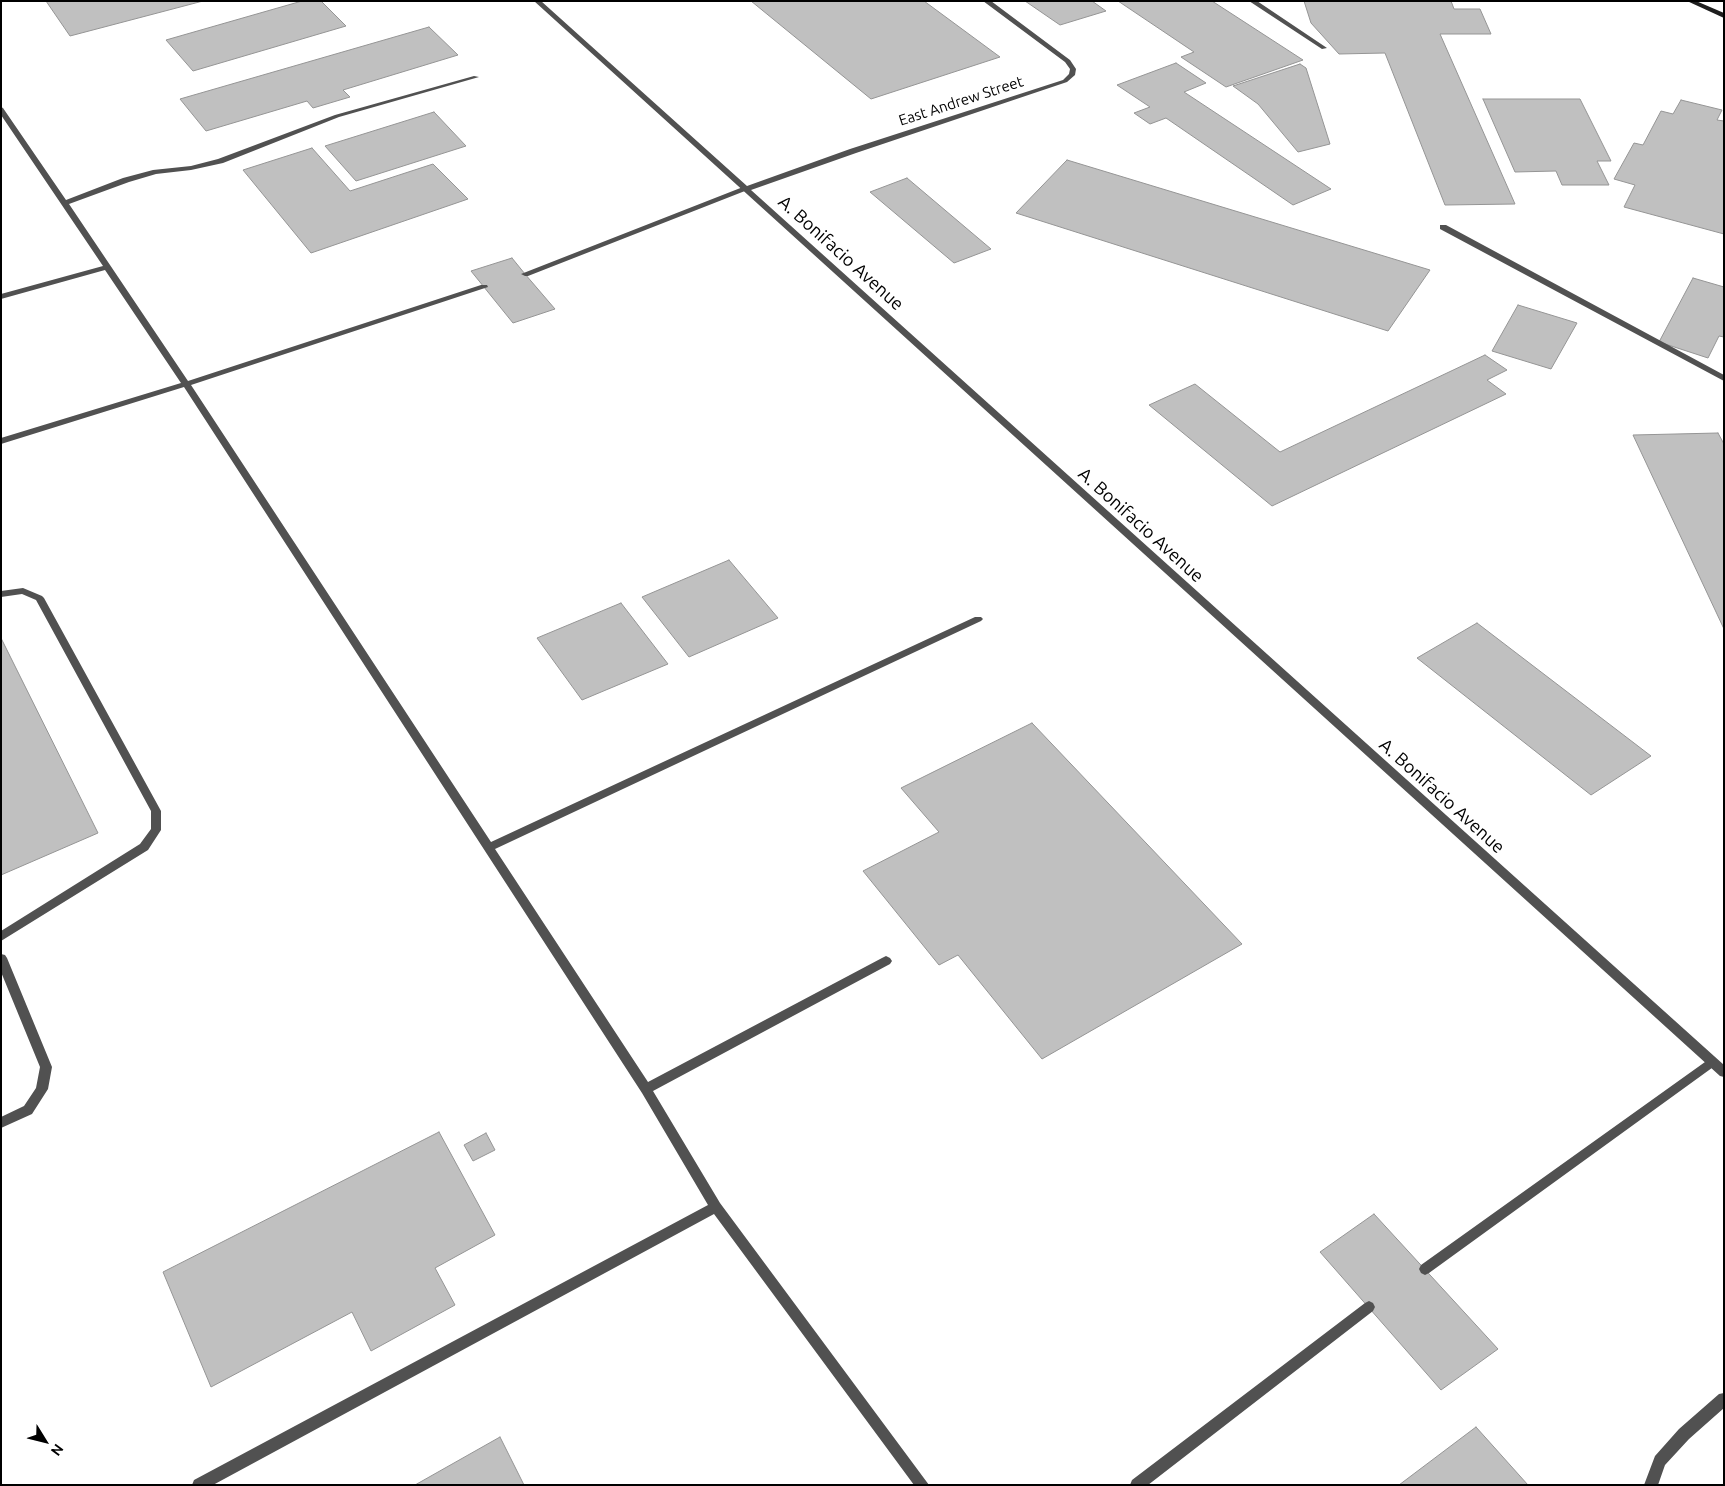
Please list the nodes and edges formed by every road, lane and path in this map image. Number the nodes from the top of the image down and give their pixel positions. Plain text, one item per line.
1 (537, 1) edge
2 (986, 1) edge
3 (1252, 1) edge
4 (1690, 1) edge
5 (1724, 16) edge
6 (1324, 48) dead end
7 (476, 77) dead end
8 (1, 109) edge
9 (746, 189) junction
10 (64, 203) junction
11 (1443, 227) dead end
12 (107, 267) junction
13 (525, 274) dead end
14 (484, 287) dead end
15 (1, 297) edge
16 (1724, 379) edge
17 (186, 384) junction
18 (1, 442) edge
19 (1, 594) edge
20 (978, 619) dead end
21 (488, 848) junction
22 (1, 937) edge
23 (1, 958) edge
24 (886, 961) dead end
25 (1712, 1062) junction
26 (1724, 1072) edge
27 (646, 1089) junction
28 (1, 1123) edge
29 (716, 1207) junction
30 (1425, 1269) dead end
31 (1369, 1307) dead end
32 (1724, 1398) edge
33 (199, 1485) edge
34 (922, 1485) edge
35 (1137, 1485) edge
36 (1651, 1485) edge

1 - 9 street, A. Bonifacio Avenue
2 - 9 street, East Andrew Street
3 - 6 street
4 - 5 main road
7 - 10 street
8 - 10 street
9 - 13 street
9 - 25 street, A. Bonifacio Avenue
10 - 12 street
11 - 16 street
12 - 15 street
12 - 17 street
14 - 17 street
17 - 18 street
17 - 21 street
19 - 22 street
20 - 21 street
21 - 27 street
23 - 28 street
24 - 27 street
25 - 26 street, A. Bonifacio Avenue
25 - 30 street
27 - 29 street
29 - 33 street
29 - 34 street
31 - 35 street
32 - 36 street

